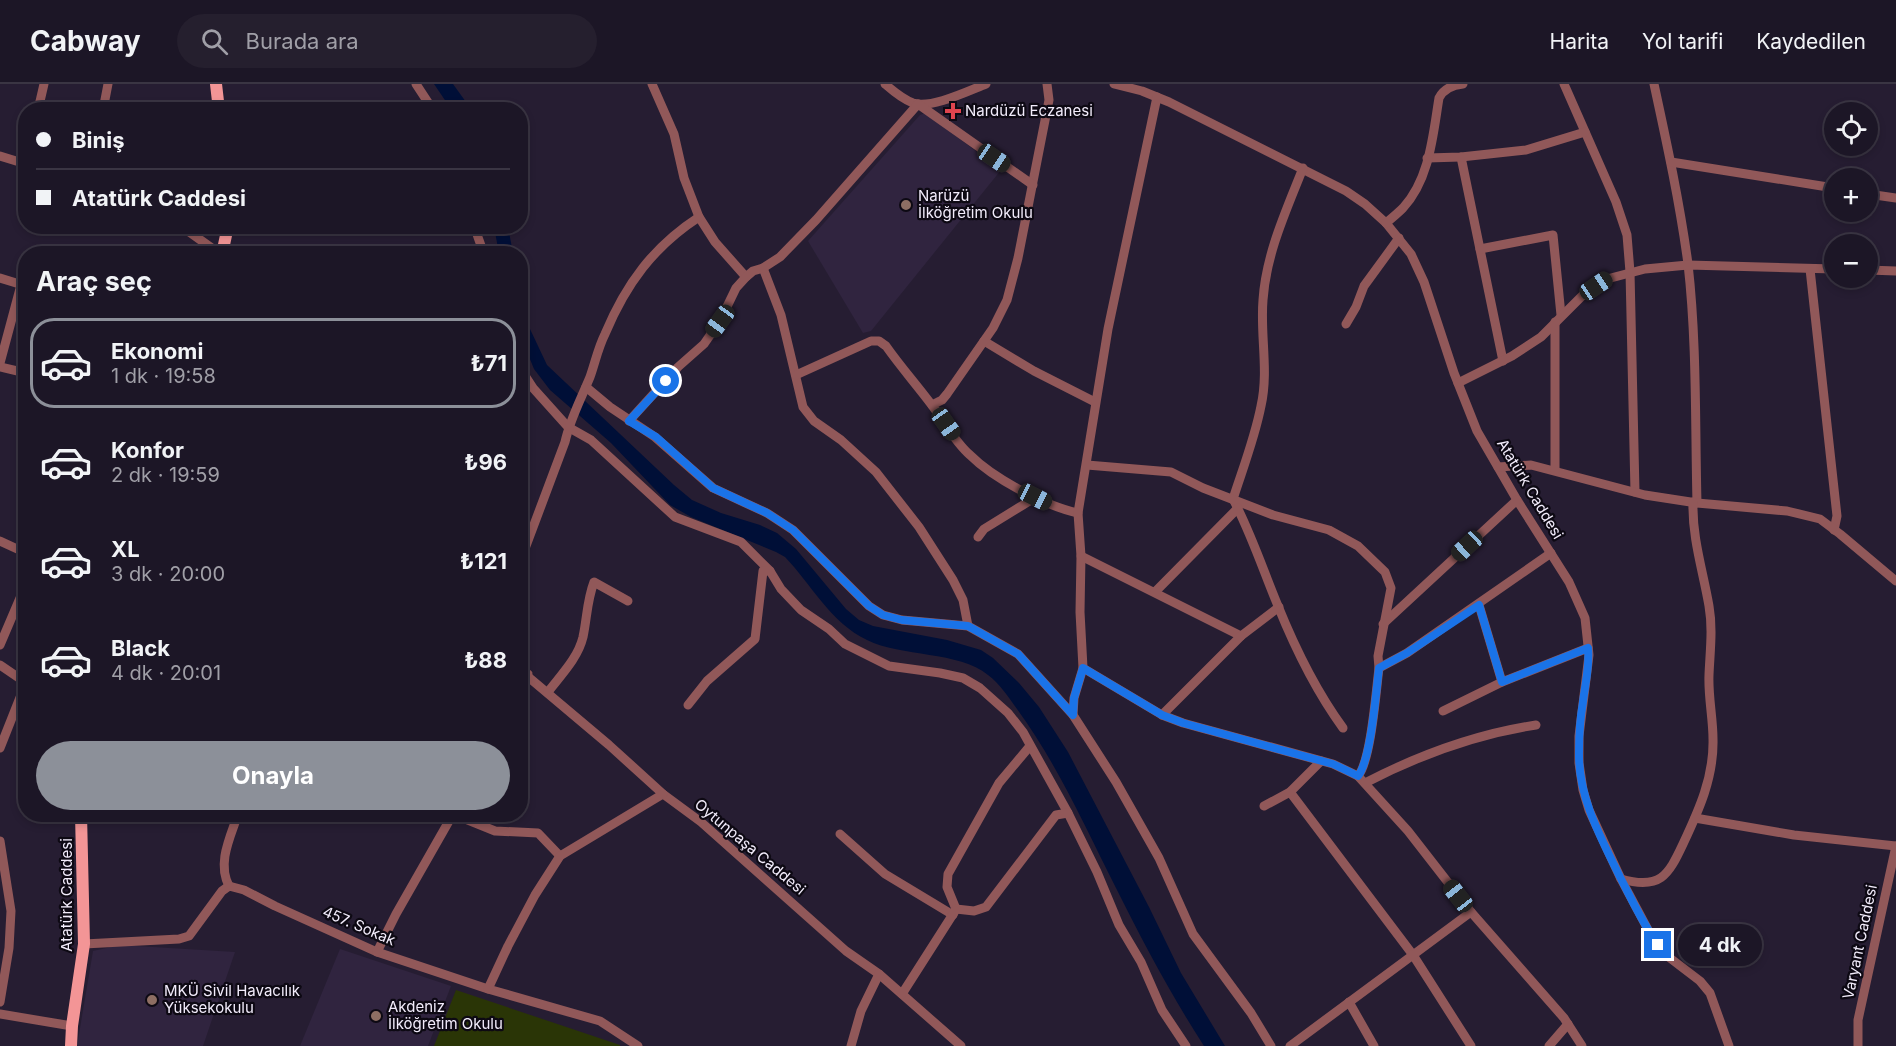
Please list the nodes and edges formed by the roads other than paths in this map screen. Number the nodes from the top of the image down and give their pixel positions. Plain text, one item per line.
1 (44, 84) edge
2 (108, 84) edge
3 (216, 84) edge
4 (416, 84) edge
5 (652, 84) edge
6 (885, 84) edge
7 (986, 84) edge
8 (1038, 84) edge
9 (1047, 84) edge
10 (1114, 84) edge
11 (1463, 84) edge
12 (1564, 84) edge
13 (1654, 84) edge
14 (1445, 86) edge
15 (1157, 97) junction
16 (40, 102) edge
17 (104, 102) edge
18 (218, 102) edge
19 (428, 102) edge
20 (918, 104) junction
21 (1585, 132) junction
22 (0, 156) edge
23 (1461, 157) junction
24 (1427, 158) junction
25 (18, 162) edge
26 (1671, 162) junction
27 (1303, 168) junction
28 (1033, 185) junction
29 (1824, 186) edge
30 (1878, 195) edge
31 (1896, 198) edge
32 (699, 217) junction
33 (1386, 223) junction
34 (192, 234) edge
35 (1399, 238) junction
36 (210, 246) edge
37 (1480, 249) junction
38 (1688, 265) junction
39 (763, 268) junction
40 (1810, 269) junction
41 (1824, 270) edge
42 (1878, 270) edge
43 (1896, 271) edge
44 (1630, 272) junction
45 (746, 277) junction
46 (0, 278) edge
47 (18, 283) edge
48 (18, 302) edge
49 (1558, 319) junction
50 (1346, 324) dead end
51 (984, 341) junction
52 (1503, 361) junction
53 (0, 365) edge
54 (18, 371) edge
55 (796, 375) junction
56 (528, 380) edge
57 (1458, 383) junction
58 (586, 387) junction
59 (1095, 402) junction
60 (932, 405) junction
61 (629, 421) junction
62 (568, 427) junction
63 (1087, 465) junction
64 (1498, 466) junction
65 (1555, 470) junction
66 (1635, 492) junction
67 (1035, 497) junction
68 (1517, 500) junction
69 (1695, 502) junction
70 (1236, 503) junction
71 (1078, 513) junction
72 (1834, 530) junction
73 (978, 537) dead end
74 (528, 540) edge
75 (0, 542) edge
76 (18, 550) edge
77 (1551, 553) junction
78 (1081, 556) junction
79 (770, 571) junction
80 (1896, 581) edge
81 (1155, 592) junction
82 (628, 601) dead end
83 (18, 603) edge
84 (1479, 605) junction
85 (1278, 607) junction
86 (1383, 624) junction
87 (968, 626) junction
88 (1241, 636) junction
89 (0, 645) edge
90 (1588, 648) junction
91 (0, 665) edge
92 (1083, 668) junction
93 (1379, 668) junction
94 (528, 675) edge
95 (18, 677) edge
96 (1502, 682) junction
97 (548, 692) junction
98 (18, 703) edge
99 (688, 705) dead end
100 (1443, 711) dead end
101 (1073, 715) junction
102 (1162, 715) junction
103 (1536, 725) dead end
104 (1343, 728) dead end
105 (1030, 746) junction
106 (0, 748) edge
107 (1321, 761) junction
108 (1361, 780) junction
109 (1290, 792) junction
110 (663, 794) junction
111 (1264, 806) dead end
112 (1068, 813) junction
113 (1695, 818) junction
114 (81, 822) edge
115 (236, 822) edge
116 (449, 822) edge
117 (471, 822) edge
118 (840, 834) dead end
119 (0, 841) edge
120 (1896, 846) edge
121 (560, 856) junction
122 (1621, 879) junction
123 (229, 886) junction
124 (955, 912) junction
125 (1471, 912) junction
126 (84, 944) junction
127 (377, 952) junction
128 (1413, 955) junction
129 (879, 974) junction
130 (488, 989) junction
131 (902, 994) junction
132 (0, 1002) edge
133 (1349, 1002) junction
134 (0, 1014) edge
135 (1568, 1024) junction
136 (72, 1026) junction
137 (948, 1041) edge
138 (71, 1046) edge
139 (638, 1046) edge
140 (851, 1046) edge
141 (961, 1046) edge
142 (1186, 1046) edge
143 (1271, 1046) edge
144 (1290, 1046) edge
145 (1374, 1046) edge
146 (1471, 1046) edge
147 (1549, 1046) edge
148 (1582, 1046) edge
149 (1729, 1046) edge
150 (1858, 1046) edge

1 - 16 street
2 - 17 street
3 - 18 main road
4 - 19 street
5 - 32 street
6 - 20 street
7 - 20 street
8 - 9 street
9 - 28 street
10 - 15 street, Atatürk Caddesi
11 - 14 street
12 - 21 street
13 - 26 street
14 - 24 street
15 - 27 street, Atatürk Caddesi
15 - 59 street
20 - 28 street
20 - 39 street
21 - 23 street
21 - 44 street
22 - 25 street
23 - 24 street
23 - 37 street
24 - 33 street
26 - 29 street
26 - 38 street
27 - 33 street, Atatürk Caddesi
27 - 70 street
28 - 51 street
30 - 31 street
32 - 45 street
32 - 58 street
33 - 35 street, Atatürk Caddesi
34 - 36 street
35 - 50 street
35 - 57 street, Atatürk Caddesi
37 - 49 street
37 - 52 street
38 - 40 street
38 - 44 street
38 - 69 street
39 - 45 street
39 - 55 street
40 - 41 street
40 - 72 street
42 - 43 street
44 - 49 street
44 - 66 street
45 - 61 street
46 - 47 street
48 - 53 street
49 - 52 street
49 - 65 street
51 - 59 street
51 - 60 street
52 - 57 street
53 - 54 street
55 - 60 street
55 - 87 street
56 - 62 street
57 - 64 street, Atatürk Caddesi
58 - 61 street
58 - 62 street
59 - 63 street
60 - 67 street
61 - 87 street
62 - 74 street
62 - 79 street
63 - 70 street
63 - 71 street
64 - 65 street
64 - 68 street, Atatürk Caddesi
65 - 66 street
66 - 69 street
67 - 71 street
67 - 73 street
68 - 77 street, Atatürk Caddesi
68 - 86 street
69 - 72 street
69 - 113 street
70 - 81 street
70 - 85 street
70 - 86 street
71 - 78 street
72 - 80 street
75 - 76 street
77 - 84 street
77 - 90 street, Atatürk Caddesi
78 - 81 street
78 - 92 street
79 - 99 street
79 - 105 street
81 - 88 street
82 - 97 street
83 - 89 street
84 - 93 street
84 - 96 street
85 - 88 street
85 - 104 street
86 - 93 street
87 - 101 street
88 - 102 street
90 - 96 street
90 - 122 street, Atatürk Caddesi
91 - 95 street
92 - 101 street
92 - 102 street
93 - 108 street
94 - 97 street, Oytunpaşa Caddesi
96 - 100 street
97 - 110 street, Oytunpaşa Caddesi
98 - 106 street
101 - 143 street
102 - 107 street
103 - 108 street
105 - 112 street
105 - 124 street
107 - 108 street
107 - 109 street
108 - 125 street
109 - 111 street
109 - 128 street
110 - 121 street
110 - 129 street, Oytunpaşa Caddesi
112 - 124 street
112 - 142 street
113 - 120 street
113 - 122 street
114 - 126 main road, Atatürk Caddesi
115 - 123 street
116 - 127 street
117 - 121 street
118 - 124 street
119 - 132 street
120 - 150 street, Varyant Caddesi
121 - 130 street
122 - 149 street, Atatürk Caddesi
123 - 126 street
123 - 127 street, 457. Sokak
124 - 131 street
125 - 128 street
125 - 135 street
126 - 136 main road, Atatürk Caddesi
127 - 130 street, 457. Sokak
128 - 133 street
128 - 146 street
129 - 131 street, Oytunpaşa Caddesi
129 - 140 street
130 - 139 street, 457. Sokak
131 - 137 street, Oytunpaşa Caddesi
133 - 144 street
133 - 145 street
134 - 136 street
135 - 147 street
135 - 148 street
136 - 138 main road, Atatürk Caddesi
137 - 141 street, Oytunpaşa Caddesi

